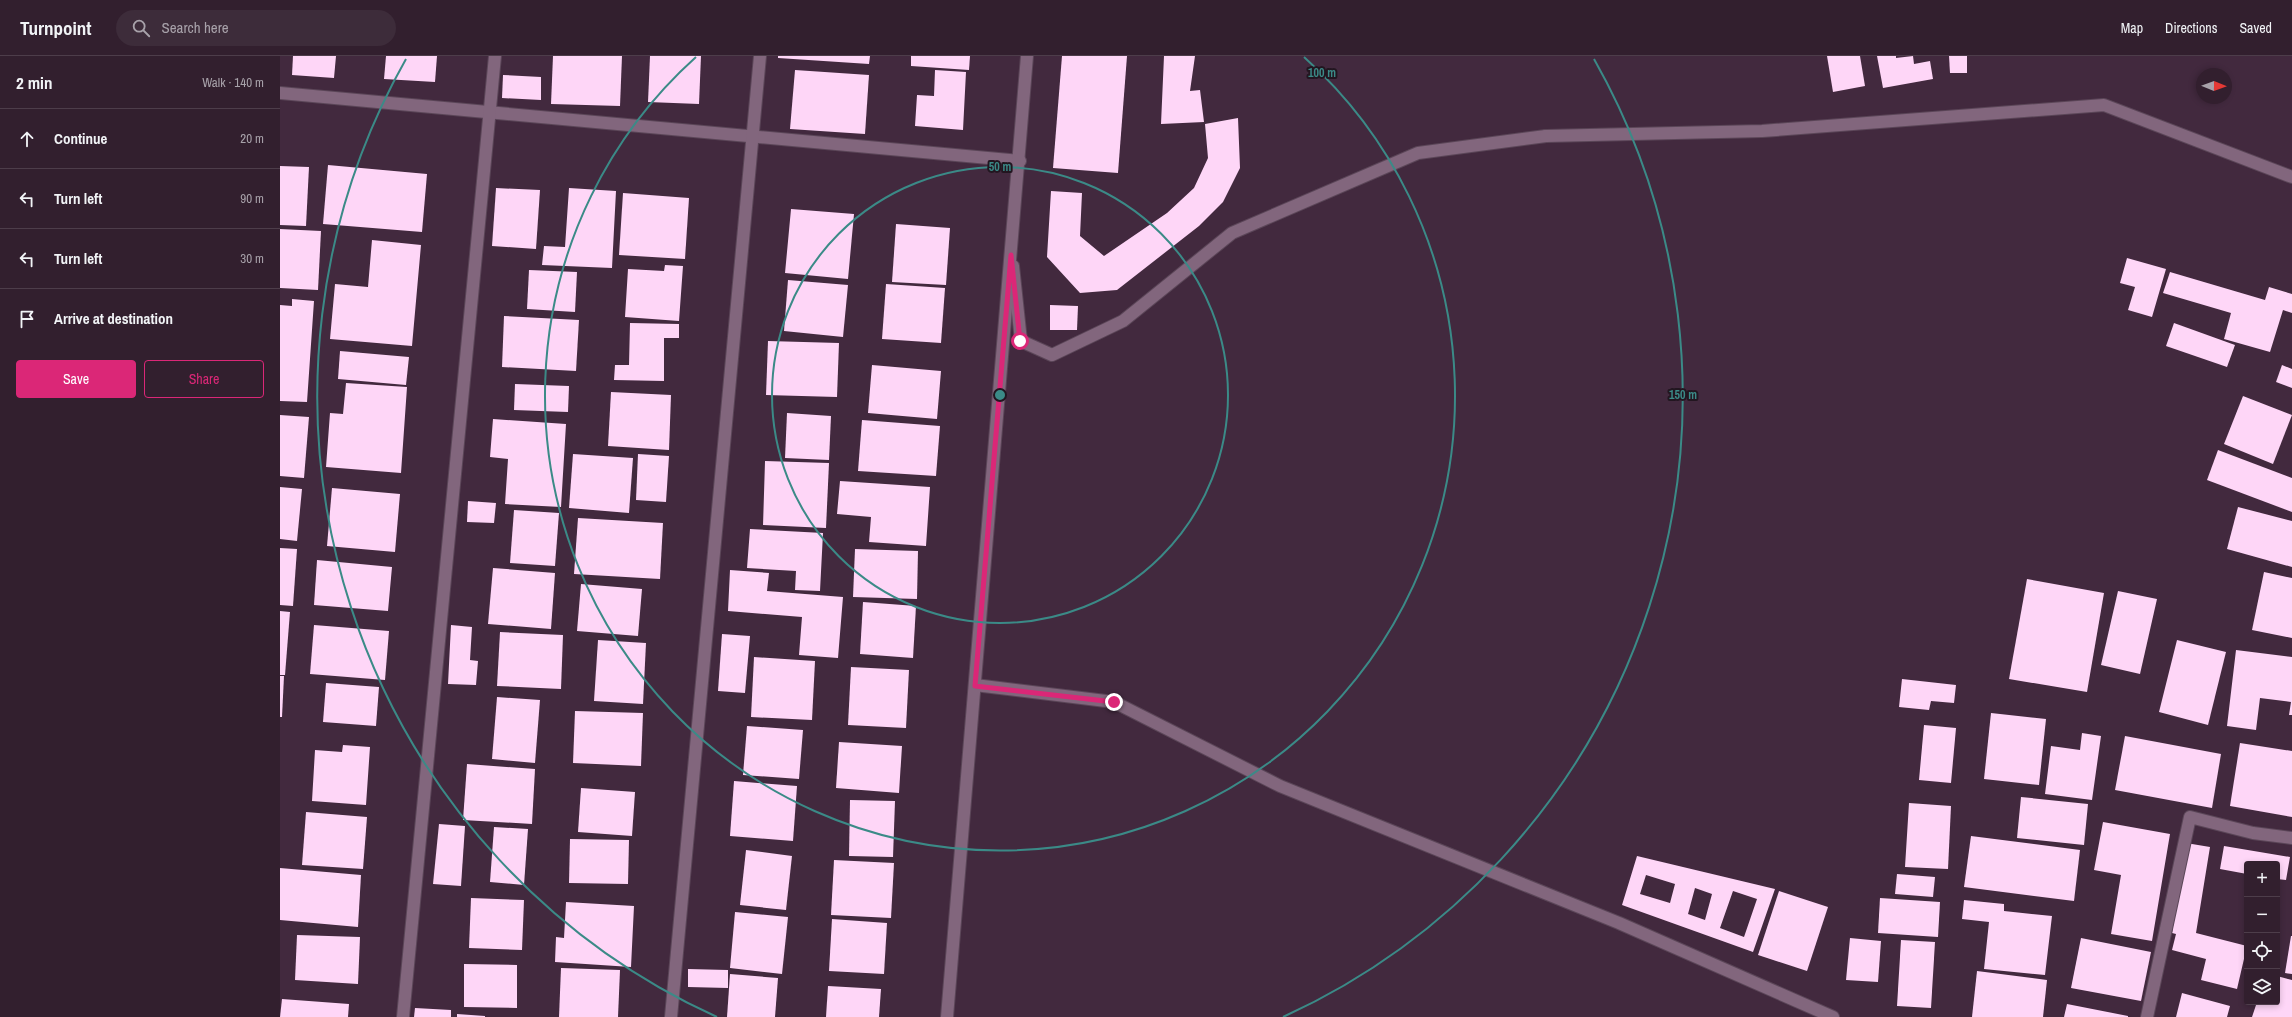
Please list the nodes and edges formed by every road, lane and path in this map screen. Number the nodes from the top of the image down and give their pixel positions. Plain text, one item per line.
1 (496, 56) edge
2 (760, 56) edge
3 (1027, 56) edge
4 (280, 94) edge
5 (490, 112) junction
6 (752, 136) junction
7 (1020, 161) junction
8 (2292, 177) edge
9 (1011, 255) junction
10 (975, 686) junction
11 (2292, 838) edge
12 (403, 1017) edge
13 (671, 1017) edge
14 (947, 1017) edge
15 (1833, 1017) edge
16 (2147, 1017) edge

1 - 5 street
2 - 6 street
3 - 7 street
4 - 5 street
5 - 6 street
5 - 12 street
6 - 7 street
6 - 13 street
7 - 9 street
8 - 9 street
9 - 10 street
10 - 14 street
10 - 15 street
11 - 16 street

